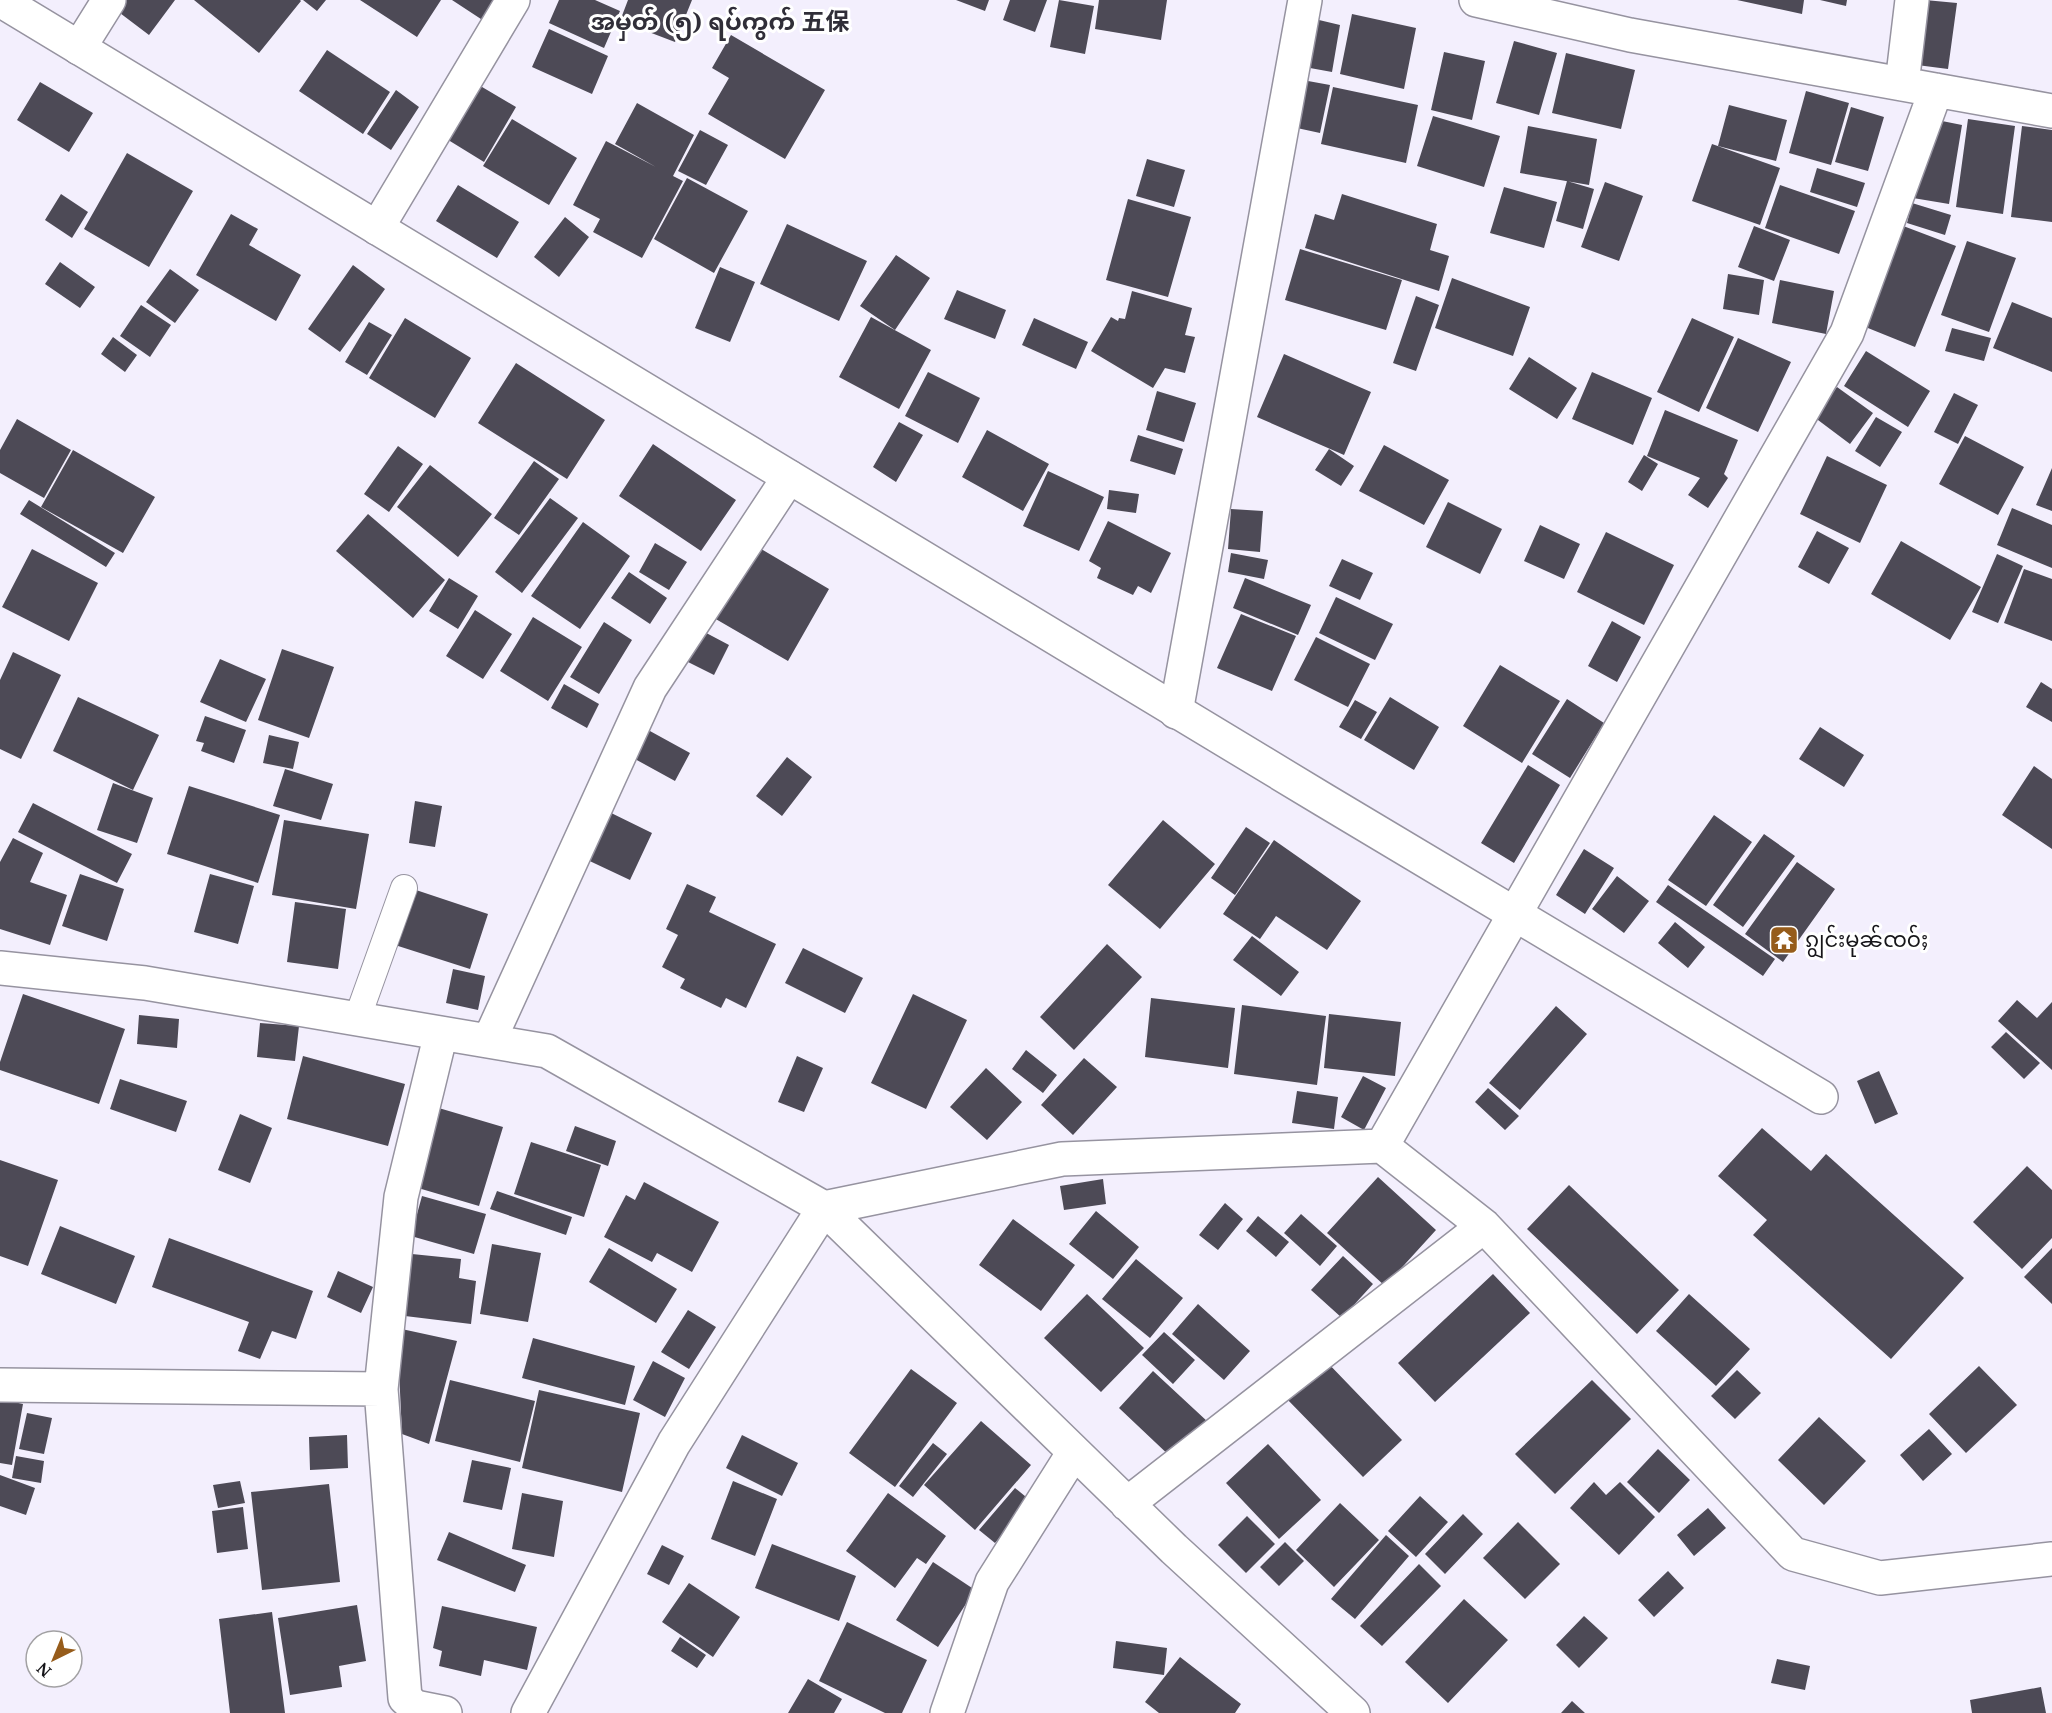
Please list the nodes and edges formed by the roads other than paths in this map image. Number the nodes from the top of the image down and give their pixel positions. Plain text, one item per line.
1 (0, 0) edge
2 (109, 0) edge
3 (513, 0) edge
4 (1305, 0) edge
5 (1476, 0) edge
6 (1912, 0) edge
7 (79, 48) junction
8 (1902, 84) junction
9 (1936, 90) junction
10 (2052, 111) edge
11 (377, 228) junction
12 (789, 477) junction
13 (1176, 712) junction
14 (404, 888) dead end
15 (1514, 914) junction
16 (0, 968) edge
17 (357, 1019) junction
18 (441, 1033) junction
19 (489, 1041) junction
20 (1821, 1097) dead end
21 (1382, 1146) junction
22 (824, 1208) junction
23 (1484, 1226) junction
24 (0, 1385) edge
25 (381, 1389) junction
26 (1074, 1452) junction
27 (1127, 1504) junction
28 (2052, 1559) edge
29 (445, 1713) edge
30 (528, 1713) edge
31 (947, 1713) edge
32 (1353, 1713) edge

1 - 7 street
2 - 7 street
3 - 11 street
4 - 13 street
5 - 8 street
6 - 8 street
7 - 11 street
8 - 9 street
9 - 10 street
9 - 15 street
11 - 12 street
12 - 13 street
12 - 19 street
13 - 15 street
14 - 17 lane
15 - 20 street
15 - 21 street
16 - 17 street
17 - 18 street
18 - 19 street
18 - 25 street
19 - 22 street
21 - 22 street
21 - 23 street
22 - 26 street
22 - 30 street
23 - 27 street
23 - 28 street
24 - 25 street
25 - 29 street
26 - 27 street
26 - 31 street
27 - 32 street

